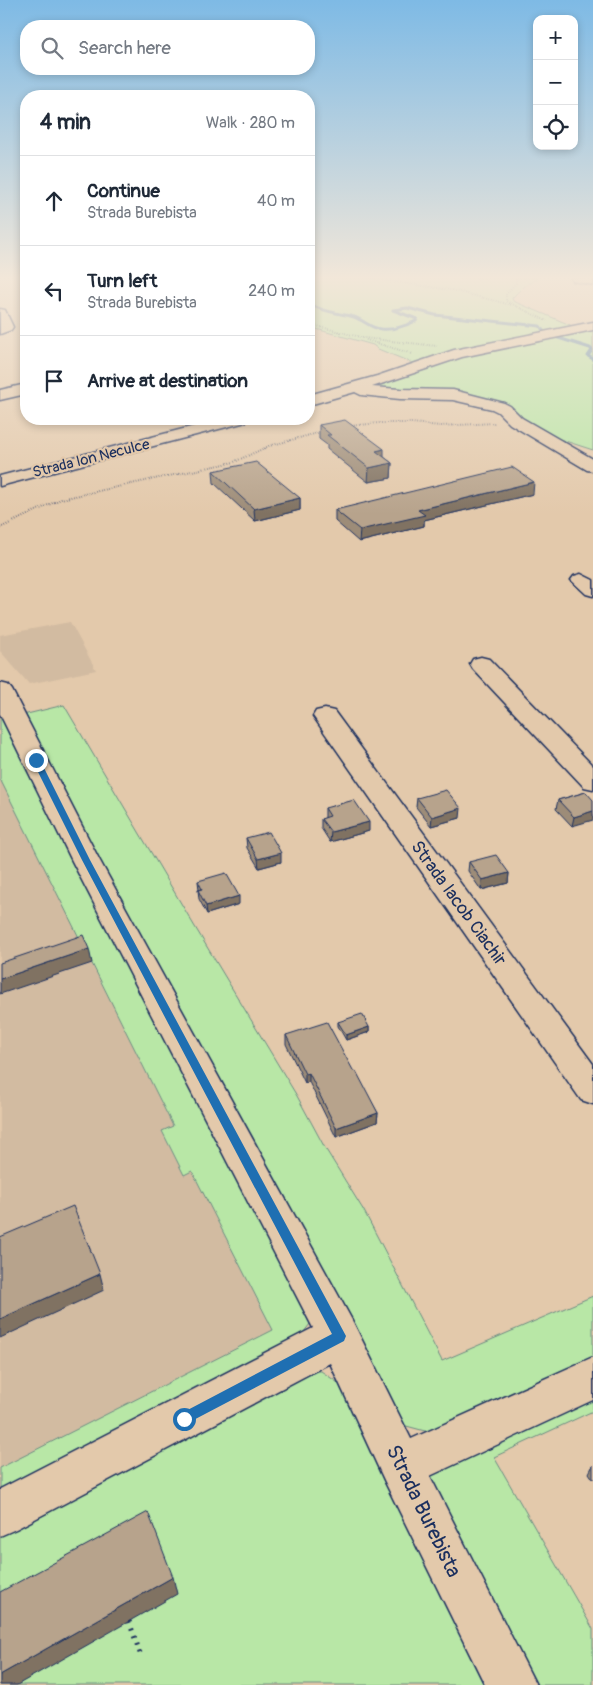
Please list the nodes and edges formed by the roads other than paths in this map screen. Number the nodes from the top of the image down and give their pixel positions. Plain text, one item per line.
1 (447, 357) edge
2 (20, 390) edge
3 (339, 391) junction
4 (0, 395) edge
5 (315, 398) edge
6 (217, 425) edge
7 (593, 466) edge
8 (0, 481) edge
9 (481, 664) dead end
10 (0, 690) edge
11 (325, 716) dead end
12 (593, 781) edge
13 (593, 1090) edge
14 (340, 1336) junction
15 (593, 1378) edge
16 (401, 1466) junction
17 (0, 1513) edge
18 (511, 1685) edge

1 - 3 street
2 - 4 street
3 - 5 street
3 - 7 street
6 - 8 street, Strada Ion Neculce
9 - 12 street
10 - 14 street, Strada Burebista
11 - 13 street, Strada Iacob Ciachir
14 - 16 street, Strada Burebista
14 - 17 street
15 - 16 street
16 - 18 street, Strada Burebista

